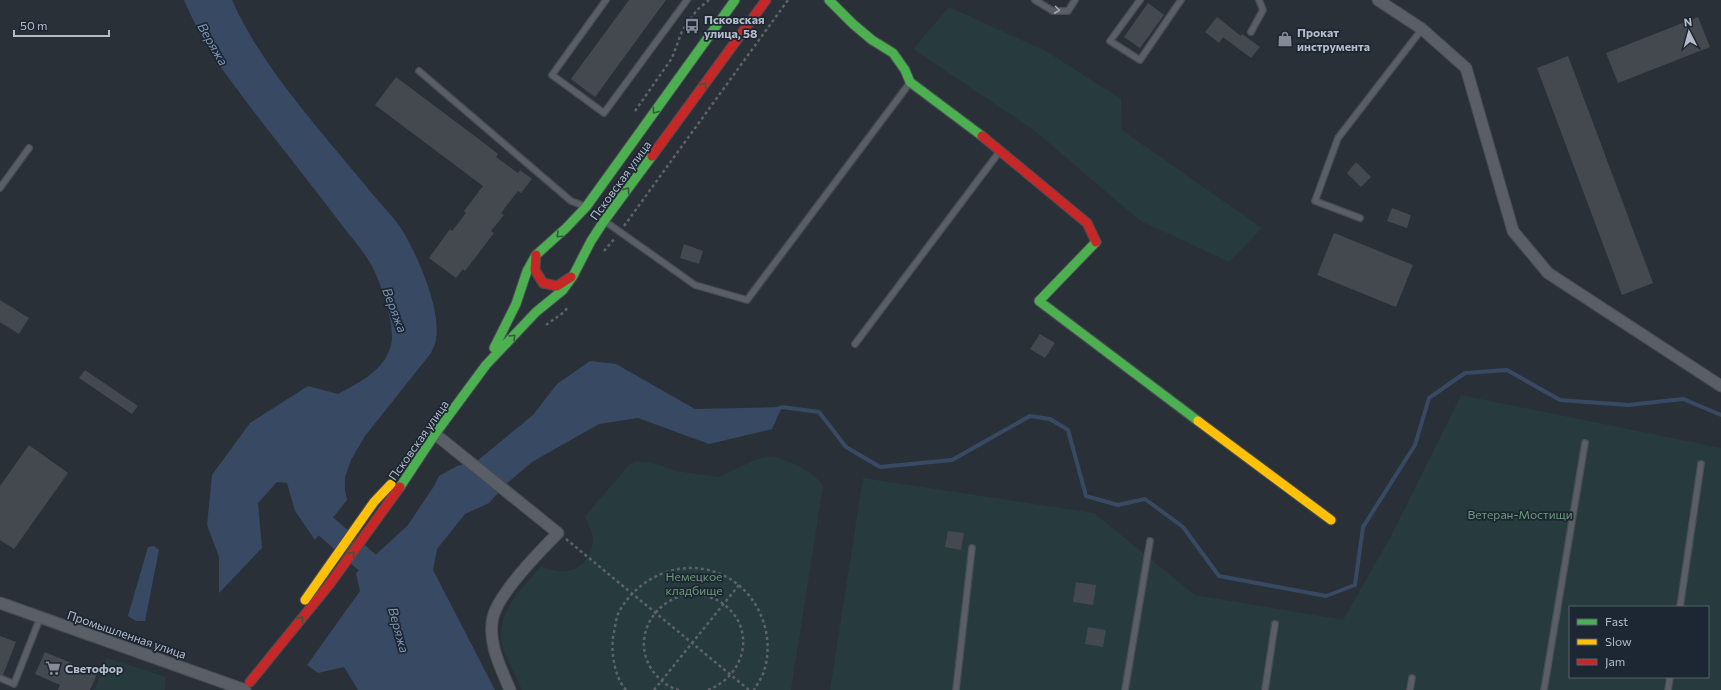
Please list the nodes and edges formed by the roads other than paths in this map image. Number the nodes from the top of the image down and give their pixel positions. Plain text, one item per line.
1 (606, 0) edge
2 (687, 0) edge
3 (735, 0) edge
4 (766, 0) edge
5 (830, 0) edge
6 (1035, 0) edge
7 (1075, 0) edge
8 (1140, 0) edge
9 (1181, 0) edge
10 (1259, 0) edge
11 (1378, 0) edge
12 (1422, 29) junction
13 (1251, 32) dead end
14 (419, 71) dead end
15 (910, 82) junction
16 (29, 148) dead end
17 (1001, 151) junction
18 (0, 188) edge
19 (586, 207) junction
20 (1360, 218) dead end
21 (604, 221) junction
22 (536, 255) junction
23 (573, 276) junction
24 (855, 344) dead end
25 (486, 365) junction
26 (1721, 386) edge
27 (435, 434) junction
28 (1585, 443) dead end
29 (1701, 464) dead end
30 (1331, 520) dead end
31 (1150, 541) dead end
32 (972, 548) dead end
33 (0, 603) edge
34 (1680, 606) edge
35 (40, 618) junction
36 (1275, 624) dead end
37 (0, 678) edge
38 (1412, 678) dead end
39 (1670, 678) edge
40 (247, 687) edge
41 (510, 690) edge
42 (956, 690) edge
43 (1125, 690) edge
44 (1265, 690) edge
45 (1410, 690) edge
46 (1544, 690) edge
47 (1668, 690) edge

1 - 2 lane
3 -> 19 main road, Псковская улица
21 -> 4 main road, Псковская улица
5 - 15 main road
6 -> 7 lane
8 - 9 lane
10 - 13 lane
11 - 12 street
12 - 20 lane
12 - 26 street
14 - 19 lane
15 - 17 main road
15 - 21 lane
16 - 18 lane
17 - 24 lane
17 - 30 main road
19 -> 22 main road, Псковская улица
21 - 23 main road, Псковская улица
22 - 23 main road
22 - 25 main road, Псковская улица
25 -> 23 main road, Псковская улица
25 - 27 main road, Псковская улица
40 -> 27 main road, Псковская улица
27 - 40 main road
27 - 41 street
28 - 46 lane
29 - 34 lane
31 - 43 lane
32 - 42 lane
33 - 35 street, Промышленная улица
35 - 37 lane
35 - 40 street, Промышленная улица
36 - 44 lane
38 - 45 lane
39 - 47 lane

